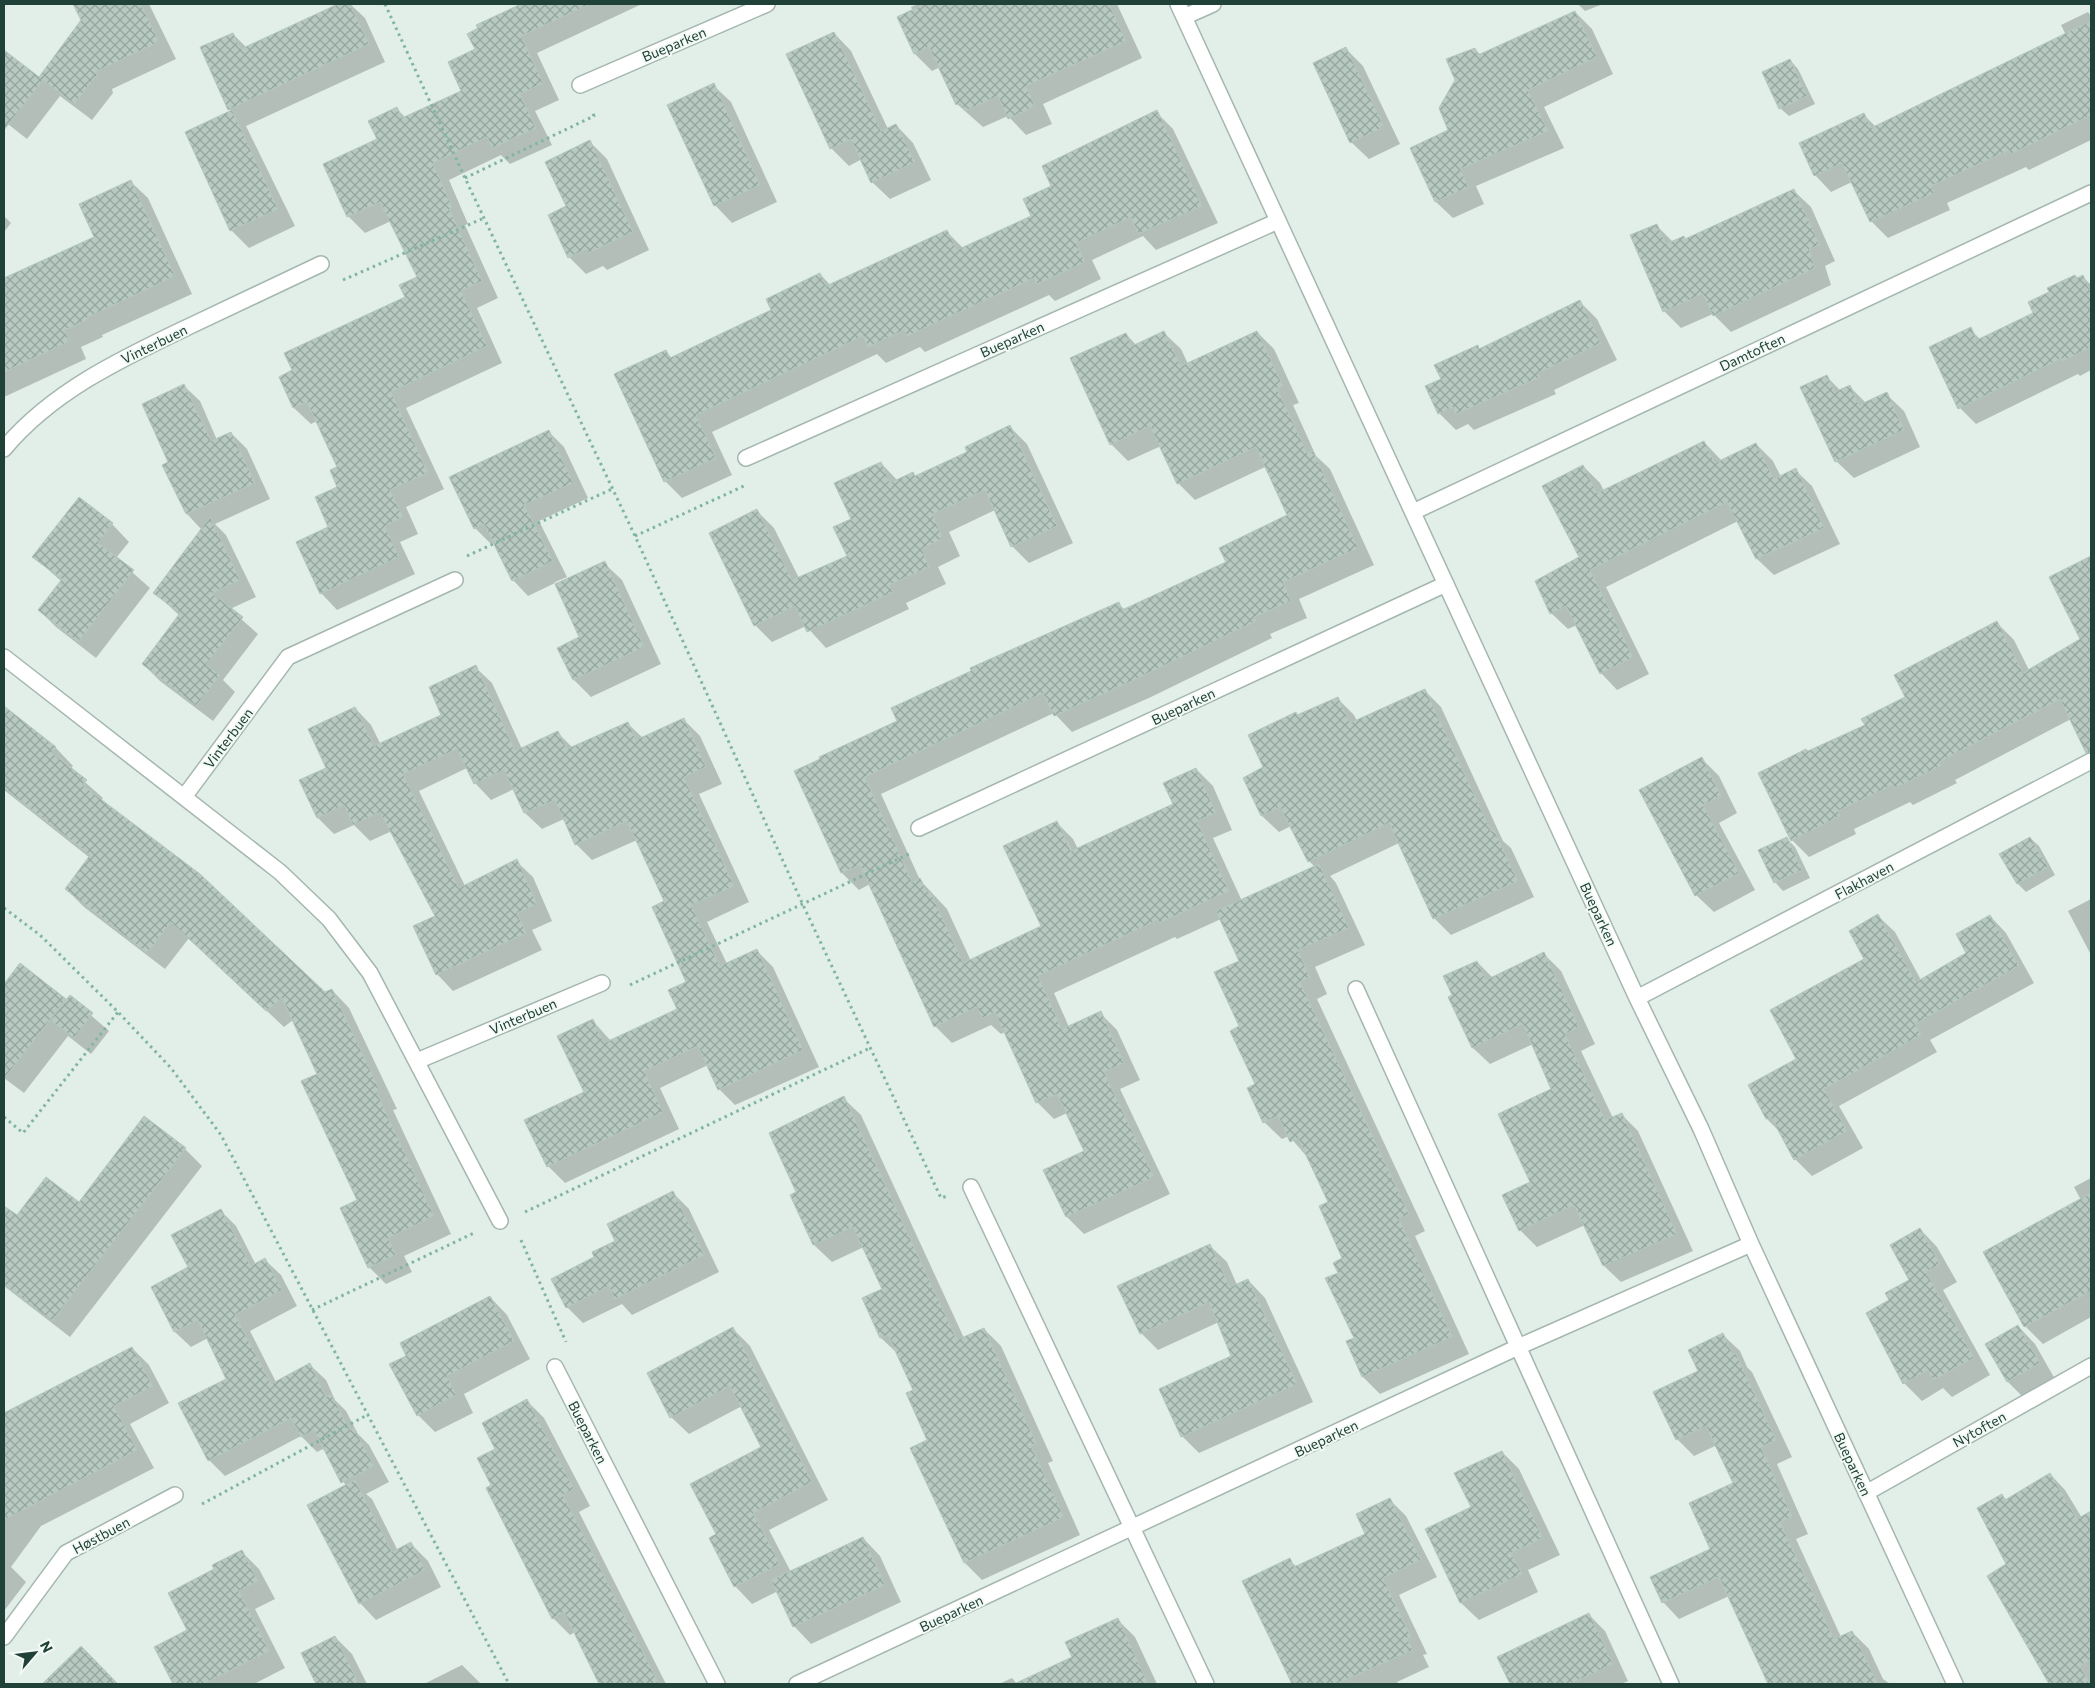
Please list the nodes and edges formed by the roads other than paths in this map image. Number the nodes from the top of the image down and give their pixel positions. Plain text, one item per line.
1 (767, 4) edge
2 (1213, 4) edge
3 (1181, 10) edge
4 (580, 85) road end
5 (2091, 193) edge
6 (1278, 221) junction
7 (321, 264) road end
8 (4, 448) edge
9 (746, 458) road end
10 (1413, 512) junction
11 (455, 580) road end
12 (1446, 584) junction
13 (4, 658) edge
14 (2091, 761) edge
15 (184, 797) junction
16 (919, 828) road end
17 (602, 983) road end
18 (1356, 988) dead end
19 (1638, 998) junction
20 (417, 1061) junction
21 (971, 1187) road end
22 (505, 1220) road end
23 (1751, 1244) junction
24 (1518, 1347) junction
25 (2091, 1366) edge
26 (555, 1367) road end
27 (1866, 1493) junction
28 (175, 1495) road end
29 (1133, 1529) junction
30 (4, 1638) edge
31 (717, 1684) edge
32 (797, 1684) edge
33 (1206, 1684) edge
34 (1671, 1684) edge
35 (1955, 1684) edge

1 - 4 street, Bueparken
2 - 3 street
3 - 6 street, Bueparken
5 - 10 street, Damtoften
6 - 9 street, Bueparken
6 - 10 street, Bueparken
7 - 8 street, Vinterbuen
10 - 12 street, Bueparken
11 - 15 street, Vinterbuen
12 - 16 street, Bueparken
12 - 19 street, Bueparken
13 - 15 street
14 - 19 street, Flakhaven
15 - 20 street
17 - 20 street, Vinterbuen
18 - 24 street
19 - 23 street, Bueparken
20 - 22 street
21 - 29 street
23 - 24 street, Bueparken
23 - 27 street, Bueparken
24 - 29 street, Bueparken
24 - 34 street
25 - 27 street, Nytoften
26 - 31 street, Bueparken
27 - 35 street, Bueparken
28 - 30 street, Høstbuen
29 - 32 street, Bueparken
29 - 33 street

